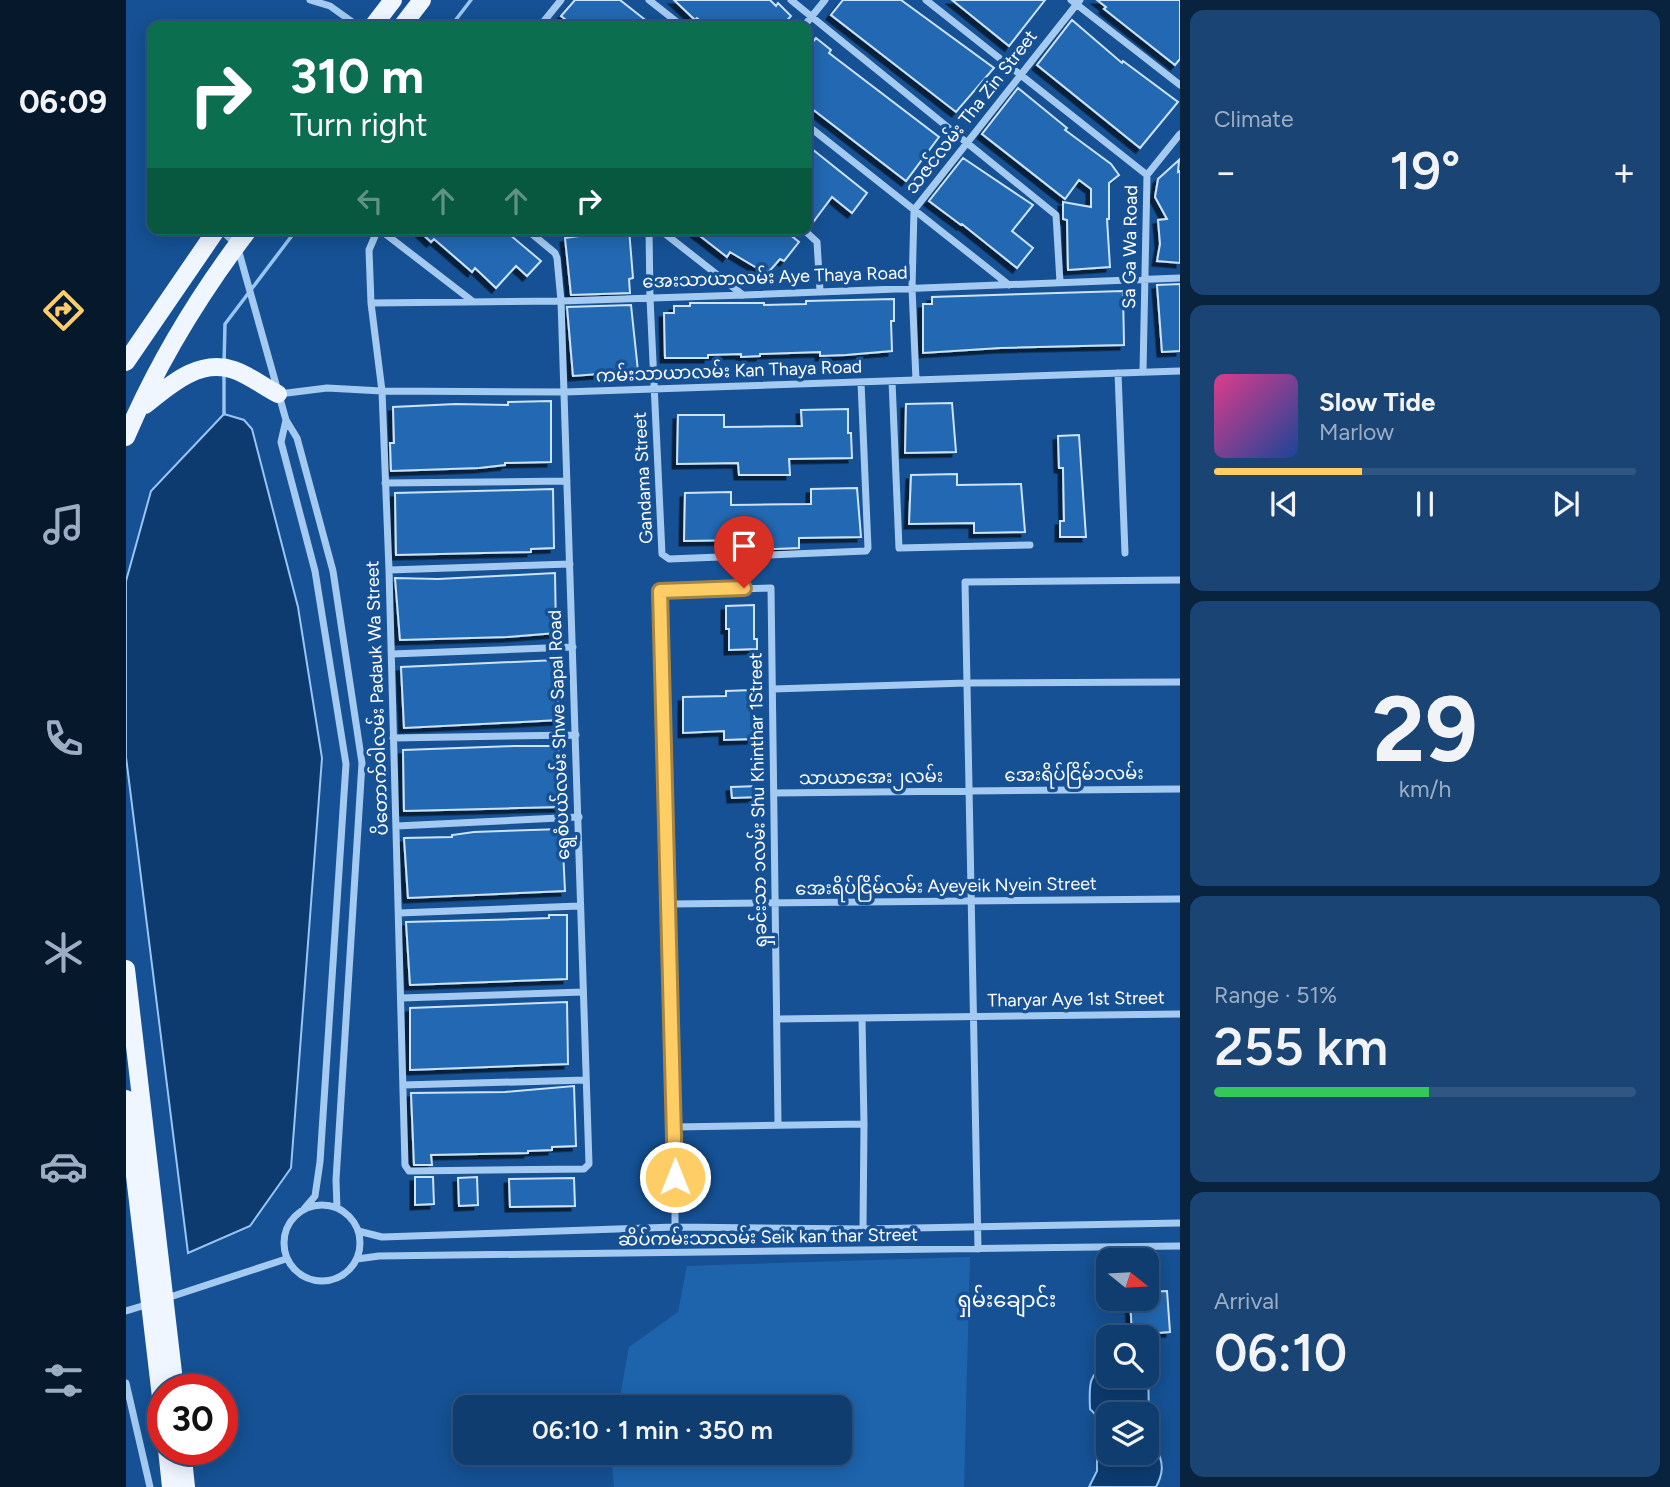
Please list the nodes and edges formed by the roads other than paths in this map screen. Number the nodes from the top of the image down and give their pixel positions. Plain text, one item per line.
1 (310, 0) edge
2 (393, 0) edge
3 (422, 0) edge
4 (561, 0) edge
5 (649, 0) edge
6 (791, 0) edge
7 (825, 0) edge
8 (926, 0) edge
9 (1076, 1) edge
10 (811, 16) junction
11 (351, 21) edge
12 (377, 21) edge
13 (406, 21) edge
14 (546, 21) edge
15 (676, 21) edge
16 (808, 21) edge
17 (1020, 75) junction
18 (1180, 85) edge
19 (812, 129) edge
20 (1180, 134) edge
21 (967, 143) junction
22 (1147, 176) junction
23 (914, 210) junction
24 (214, 235) edge
25 (225, 235) edge
26 (244, 235) edge
27 (375, 235) edge
28 (386, 235) edge
29 (533, 235) edge
30 (649, 235) edge
31 (667, 235) edge
32 (809, 235) edge
33 (237, 245) junction
34 (1180, 278) edge
35 (1145, 280) junction
36 (1060, 282) junction
37 (1010, 286) junction
38 (912, 288) junction
39 (820, 291) junction
40 (744, 295) junction
41 (650, 298) junction
42 (471, 300) junction
43 (561, 301) junction
44 (371, 303) junction
45 (126, 362) edge
46 (1180, 371) edge
47 (1143, 372) junction
48 (1118, 373) junction
49 (916, 380) junction
50 (892, 381) junction
51 (860, 382) junction
52 (655, 389) junction
53 (382, 391) junction
54 (565, 392) junction
55 (278, 394) junction
56 (137, 412) junction
57 (286, 419) junction
58 (126, 437) edge
59 (567, 481) junction
60 (385, 483) junction
61 (1030, 545) dead end
62 (1125, 553) dead end
63 (570, 564) junction
64 (389, 570) junction
65 (1180, 580) edge
66 (573, 647) junction
67 (392, 654) junction
68 (1180, 682) edge
69 (967, 683) junction
70 (773, 689) junction
71 (576, 735) junction
72 (393, 738) junction
73 (1180, 789) edge
74 (969, 791) junction
75 (774, 793) junction
76 (579, 817) junction
77 (397, 826) junction
78 (1180, 899) edge
79 (971, 901) junction
80 (775, 903) junction
81 (669, 904) junction
82 (579, 906) junction
83 (399, 914) junction
84 (126, 969) edge
85 (583, 992) junction
86 (401, 998) junction
87 (1180, 1014) edge
88 (973, 1016) junction
89 (862, 1017) junction
90 (777, 1019) junction
91 (586, 1080) junction
92 (403, 1085) junction
93 (126, 1099) edge
94 (778, 1124) junction
95 (864, 1124) junction
96 (675, 1127) junction
97 (406, 1169) joint
98 (337, 1208) junction
99 (304, 1209) junction
100 (1180, 1223) edge
101 (977, 1226) junction
102 (676, 1227) junction
103 (863, 1229) junction
104 (358, 1231) junction
105 (1180, 1246) edge
106 (978, 1249) junction
107 (286, 1259) junction
108 (357, 1259) junction
109 (126, 1311) edge
110 (158, 1374) edge
111 (173, 1374) edge
112 (126, 1382) edge
113 (169, 1465) edge
114 (184, 1465) edge
115 (150, 1487) edge
116 (171, 1487) edge
117 (186, 1487) edge

1 - 11 street
2 - 12 main road
3 - 13 main road
4 - 14 street
5 - 15 street
6 - 10 street
7 - 10 street
8 - 17 street
9 - 17 street, သဇင်လမ်း Tha Zin Street
9 - 18 street
10 - 16 street
10 - 21 street
17 - 21 street, သဇင်လမ်း Tha Zin Street
17 - 22 street
19 - 23 street
20 - 22 street, Sa Ga Wa Road
21 - 23 street, သဇင်လမ်း Tha Zin Street
21 - 36 street
22 - 35 street, Sa Ga Wa Road
23 - 37 street
23 - 38 street, သဇင်လမ်း Tha Zin Street
24 - 45 main road
25 - 33 street
26 - 33 main road
27 - 44 street, ပိတောက်ဝါလမ်း Padauk Wa Street
28 - 42 street
29 - 43 street, ရွေစံပယ်လမ်း Shwe Sapal Road
30 - 41 street, Gandama Street
31 - 40 street
32 - 39 street
33 - 55 street
33 - 56 main road
34 - 35 street, အေးသာယာလမ်း Aye Thaya Road
35 - 36 street, အေးသာယာလမ်း Aye Thaya Road
35 - 47 street, Sa Ga Wa Road
36 - 37 street, အေးသာယာလမ်း Aye Thaya Road
37 - 38 street, အေးသာယာလမ်း Aye Thaya Road
38 - 39 street, အေးသာယာလမ်း Aye Thaya Road
38 - 49 street, သဇင်လမ်း Tha Zin Street
39 - 40 street, အေးသာယာလမ်း Aye Thaya Road
40 - 41 street, အေးသာယာလမ်း Aye Thaya Road
41 - 43 street, အေးသာယာလမ်း Aye Thaya Road
41 - 52 street, Gandama Street
42 - 43 street, အေးသာယာလမ်း Aye Thaya Road
42 - 44 street, အေးသာယာလမ်း Aye Thaya Road
43 - 54 street, ရွေစံပယ်လမ်း Shwe Sapal Road
44 - 53 street, ပိတောက်ဝါလမ်း Padauk Wa Street
46 - 47 street, ကမ်းသာယာလမ်း Kan Thaya Road
47 - 48 street, ကမ်းသာယာလမ်း Kan Thaya Road
48 - 49 street, ကမ်းသာယာလမ်း Kan Thaya Road
48 - 62 street
49 - 50 street, ကမ်းသာယာလမ်း Kan Thaya Road
50 - 51 street, ကမ်းသာယာလမ်း Kan Thaya Road
50 - 61 street
51 - 52 street, ကမ်းသာယာလမ်း Kan Thaya Road
51 - 52 street, Gandama Street
52 - 54 street, ကမ်းသာယာလမ်း Kan Thaya Road
53 - 54 street, ကမ်းသာယာလမ်း Kan Thaya Road
53 - 55 street, ကမ်းသာယာလမ်း Kan Thaya Road
53 - 60 street, ပိတောက်ဝါလမ်း Padauk Wa Street
54 - 59 street, ရွေစံပယ်လမ်း Shwe Sapal Road
55 - 56 main road
55 - 57 street
56 - 58 main road
57 - 98 street
57 - 99 street
59 - 60 street
59 - 63 street, ရွေစံပယ်လမ်း Shwe Sapal Road
60 - 64 street, ပိတောက်ဝါလမ်း Padauk Wa Street
63 - 64 street
63 - 66 street, ရွေစံပယ်လမ်း Shwe Sapal Road
64 - 67 street, ပိတောက်ဝါလမ်း Padauk Wa Street
65 - 69 street
66 - 67 street
66 - 71 street, ရွေစံပယ်လမ်း Shwe Sapal Road
67 - 72 street, ပိတောက်ဝါလမ်း Padauk Wa Street
68 - 69 street
69 - 70 street
69 - 74 street
70 - 75 street, ရှခင်းသာ ၁လမ်း Shu Khinthar 1Street
70 - 81 street, ရှခင်းသာ ၁လမ်း Shu Khinthar 1Street
71 - 72 street
71 - 76 street, ရွေစံပယ်လမ်း Shwe Sapal Road
72 - 77 street, ပိတောက်ဝါလမ်း Padauk Wa Street
73 - 74 street, အေးရိပ်ငြိမ်၁လမ်း
74 - 75 street, သာယာအေး၂လမ်း
74 - 79 street
75 - 80 street, ရှခင်းသာ ၁လမ်း Shu Khinthar 1Street
76 - 77 street
76 - 82 street, ရွေစံပယ်လမ်း Shwe Sapal Road
77 - 83 street, ပိတောက်ဝါလမ်း Padauk Wa Street
78 - 79 street, အေးရိပ်ငြိမ်လမ်း Ayeyeik Nyein Street
79 - 80 street, အေးရိပ်ငြိမ်လမ်း Ayeyeik Nyein Street
79 - 88 street
80 - 81 street, အေးရိပ်ငြိမ်လမ်း Ayeyeik Nyein Street
80 - 90 street, ရှခင်းသာ ၁လမ်း Shu Khinthar 1Street
81 - 96 street
82 - 83 street
82 - 85 street, ရွေစံပယ်လမ်း Shwe Sapal Road
83 - 86 street, ပိတောက်ဝါလမ်း Padauk Wa Street
84 - 111 main road, bridge
85 - 86 street
85 - 91 street, ရွေစံပယ်လမ်း Shwe Sapal Road
86 - 92 street, ပိတောက်ဝါလမ်း Padauk Wa Street
87 - 88 street, Tharyar Aye 1st Street
88 - 89 street, Tharyar Aye 1st Street
88 - 101 street
89 - 90 street, Tharyar Aye 1st Street
89 - 95 street
90 - 94 street, ရှခင်းသာ ၁လမ်း Shu Khinthar 1Street
91 - 92 street
91 - 97 street, ရွေစံပယ်လမ်း Shwe Sapal Road
92 - 97 street, ပိတောက်ဝါလမ်း Padauk Wa Street
93 - 110 main road, bridge
94 - 95 street
94 - 96 street
95 - 103 street
96 - 102 street
98 - 99 street
98 - 104 street
99 - 107 street
100 - 101 street, ဆိပ်ကမ်းသာလမ်း Seik kan thar Street
101 - 103 street, ဆိပ်ကမ်းသာလမ်း Seik kan thar Street
101 - 106 street
102 - 103 street, ဆိပ်ကမ်းသာလမ်း Seik kan thar Street
102 - 104 street, ဆိပ်ကမ်းသာလမ်း Seik kan thar Street
104 - 108 street
105 - 106 street, ဆိပ်ကမ်းသာလမ်း Seik kan thar Street
106 - 108 street, ဆိပ်ကမ်းသာလမ်း Seik kan thar Street
107 - 108 street
107 - 109 street
112 - 115 street
113 - 116 main road
114 - 117 main road

